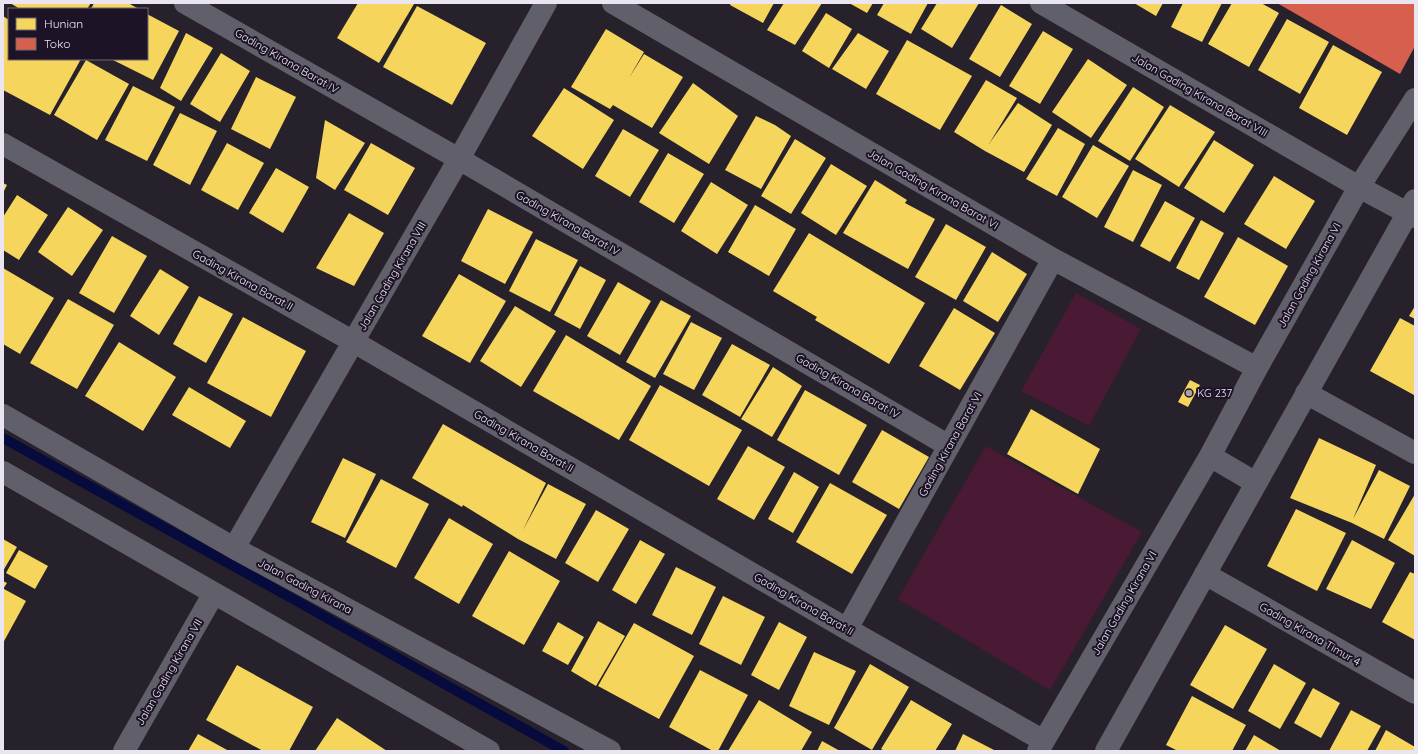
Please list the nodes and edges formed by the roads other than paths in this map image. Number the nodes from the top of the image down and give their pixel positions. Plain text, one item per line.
1 (185, 3) edge
2 (546, 3) edge
3 (613, 3) edge
4 (1042, 3) edge
5 (1415, 99) edge
6 (3, 144) edge
7 (458, 159) junction
8 (1359, 187) junction
9 (1413, 210) edge
10 (1053, 259) junction
11 (354, 342) junction
12 (1257, 368) junction
13 (1306, 393) junction
14 (3, 415) edge
15 (949, 446) junction
16 (1415, 453) edge
17 (1210, 456) junction
18 (3, 472) edge
19 (1256, 483) junction
20 (234, 548) junction
21 (1205, 574) junction
22 (214, 594) junction
23 (848, 629) junction
24 (1415, 693) edge
25 (1041, 746) edge
26 (124, 751) edge
27 (489, 751) edge
28 (610, 751) edge
29 (1106, 751) edge

1 - 7 street, Gading Kirana Barat IV
2 - 7 street, Jalan Gading Kirana VIII
3 - 10 street, Jalan Gading Kirana Barat VI
4 - 8 street, Jalan Gading Kirana Barat VIII
5 - 8 street, Jalan Gading Kirana VI
6 - 11 street, Gading Kirana Barat II
7 - 11 street, Jalan Gading Kirana VIII
7 - 15 street, Gading Kirana Barat IV
8 - 9 street, Jalan Gading Kirana Barat VIII
8 - 12 street, Jalan Gading Kirana VI
9 - 13 street
10 - 12 street, Jalan Gading Kirana Barat VI
10 - 15 street, Gading Kirana Barat VI
11 - 20 street, Jalan Gading Kirana VIII
11 - 23 street, Gading Kirana Barat II
12 - 17 street, Jalan Gading Kirana VI
13 - 16 street
13 - 19 street
14 - 20 street, Jalan Gading Kirana
15 - 23 street, Gading Kirana Barat VI
17 - 19 street
17 - 25 street, Jalan Gading Kirana VI
18 - 22 street
19 - 21 street
20 - 28 street, Jalan Gading Kirana
21 - 24 street, Gading Kirana Timur 4
21 - 29 street
22 - 26 street, Jalan Gading Kirana VII
22 - 27 street
23 - 25 street, Gading Kirana Barat II

